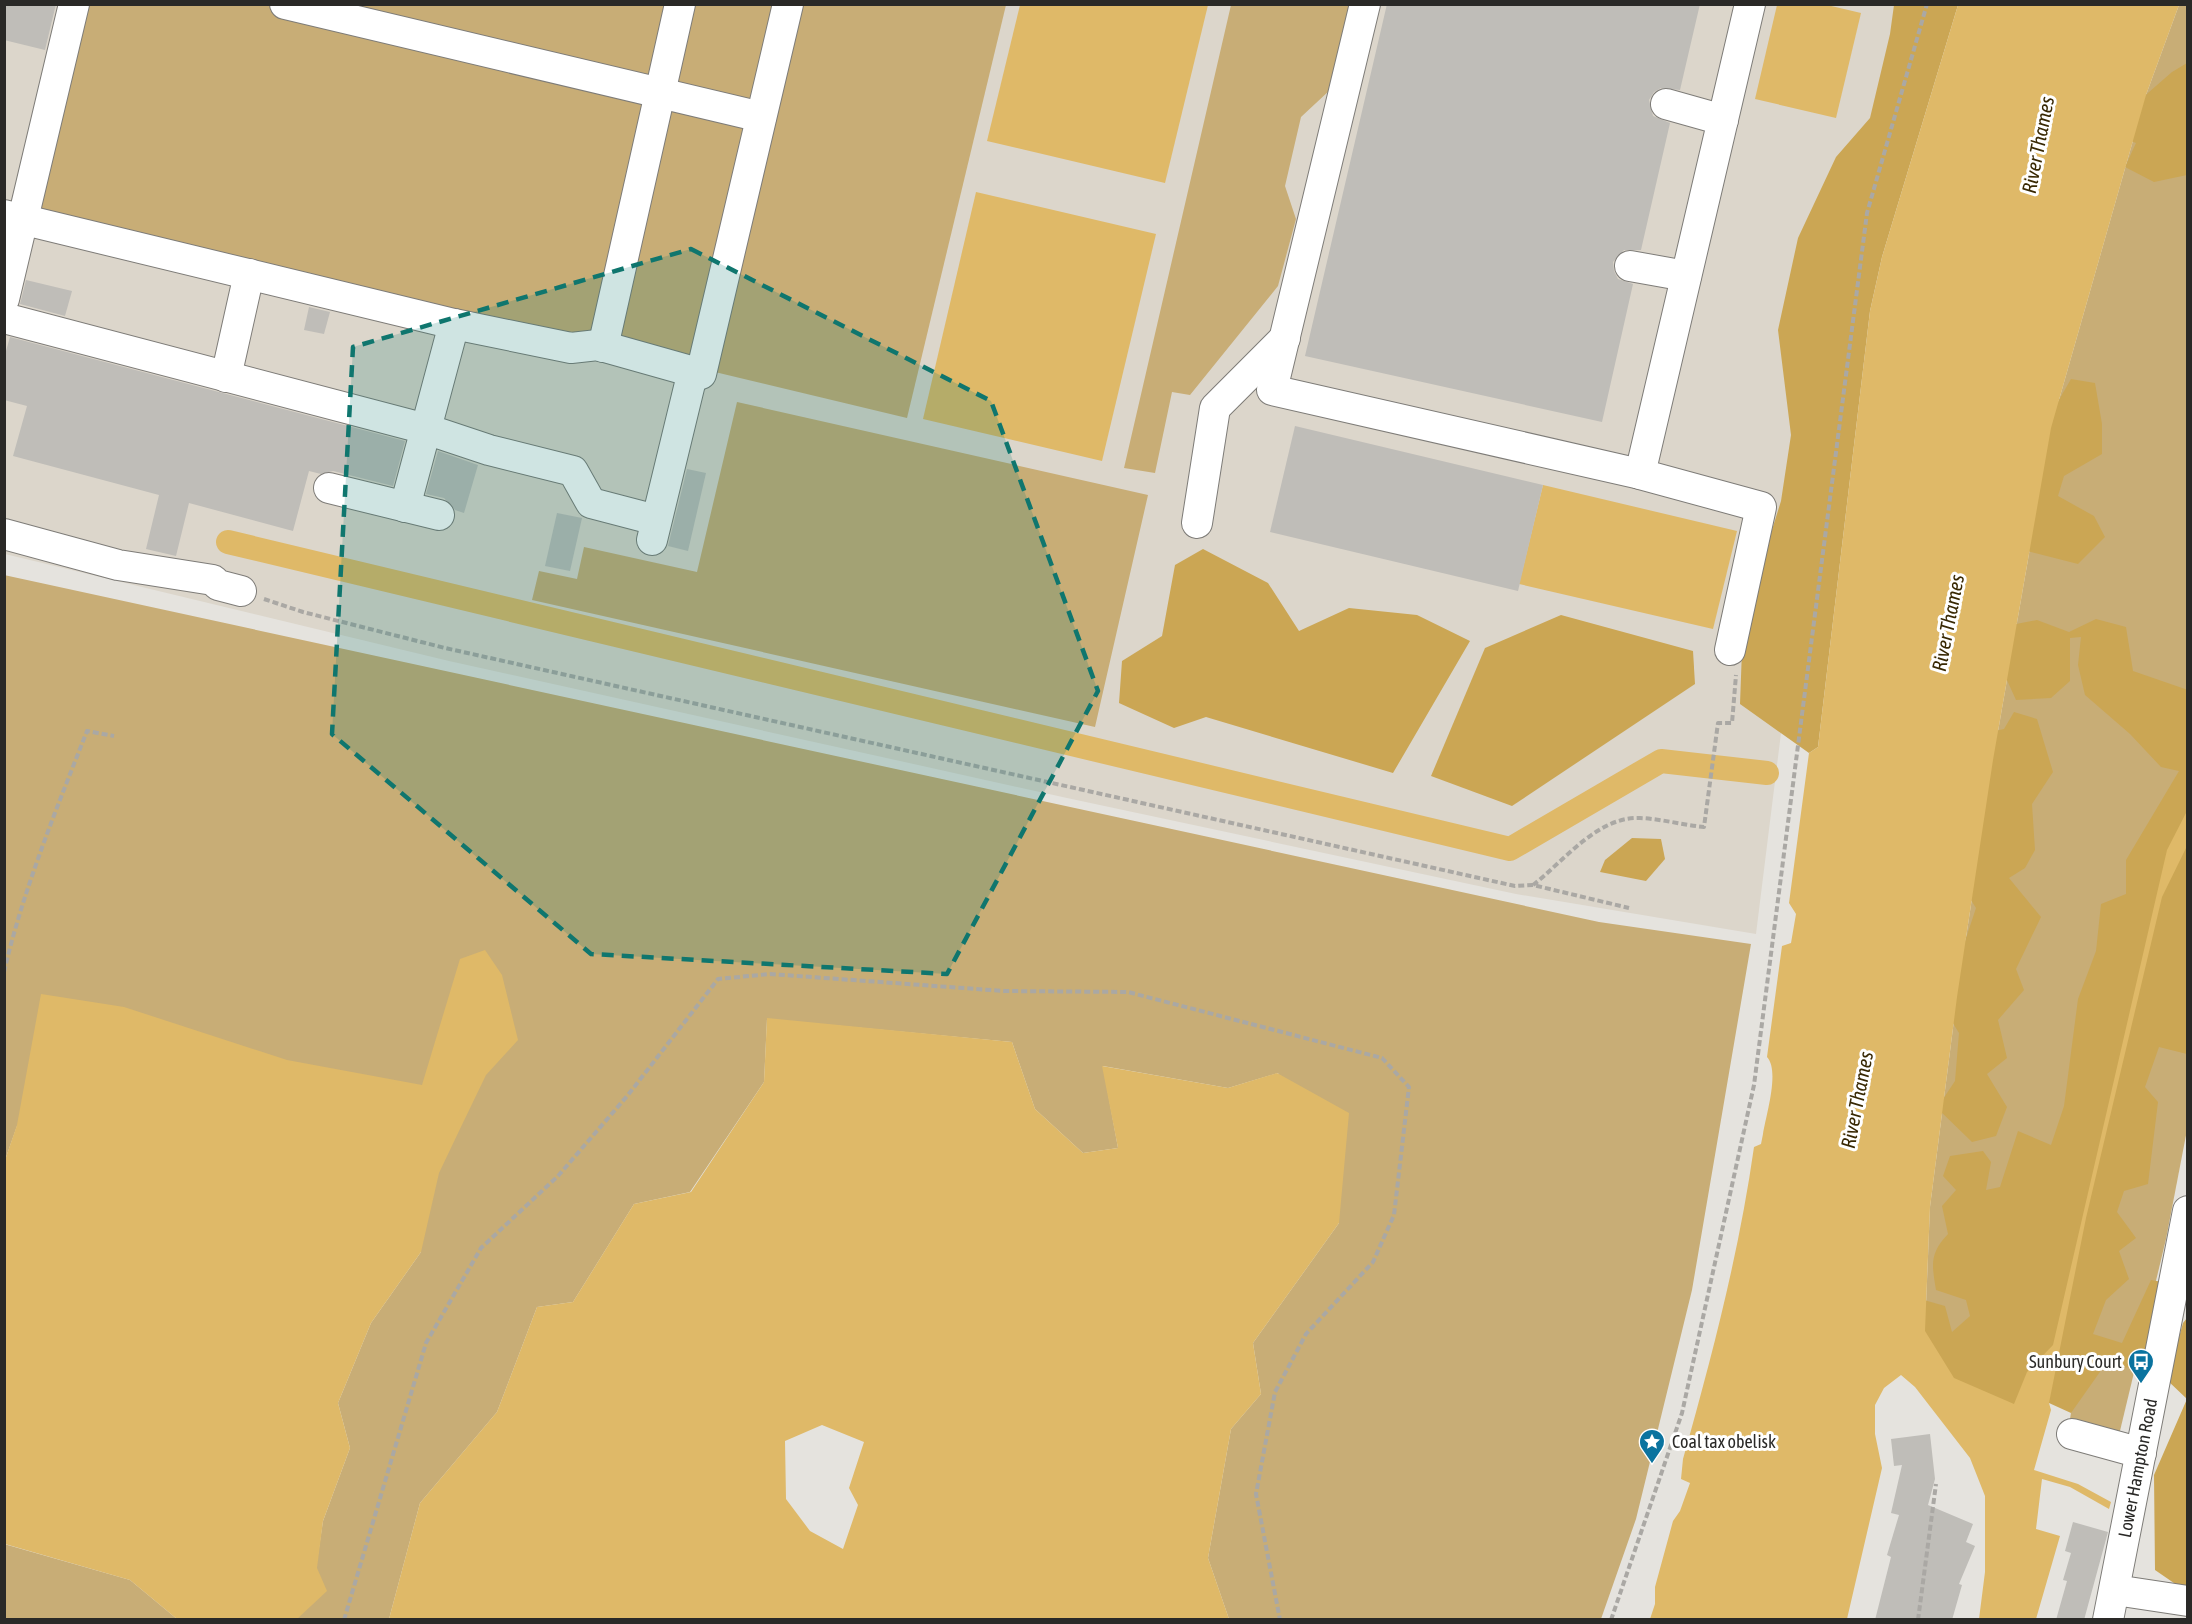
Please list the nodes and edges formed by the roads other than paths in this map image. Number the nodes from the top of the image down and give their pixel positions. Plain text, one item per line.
1 (74, 4) edge
2 (285, 4) edge
3 (680, 4) edge
4 (788, 4) edge
5 (1365, 4) edge
6 (1750, 4) edge
7 (660, 94) junction
8 (1665, 104) dead end
9 (761, 117) junction
10 (1723, 120) junction
11 (14, 217) edge
12 (1630, 266) dead end
13 (249, 273) junction
14 (1686, 276) junction
15 (4, 299) edge
16 (4, 318) edge
17 (454, 324) junction
18 (1284, 338) junction
19 (603, 347) junction
20 (693, 371) junction
21 (226, 377) junction
22 (426, 429) junction
23 (1640, 474) junction
24 (329, 488) dead end
25 (405, 507) junction
26 (439, 515) dead end
27 (1197, 523) dead end
28 (4, 534) edge
29 (241, 591) road end
30 (1730, 650) road end
31 (2187, 1211) edge
32 (2181, 1280) edge
33 (2072, 1434) dead end
34 (2141, 1453) junction
35 (2115, 1590) junction
36 (2187, 1601) edge
37 (2108, 1620) edge

1 - 11 street
2 - 7 street
3 - 7 street
4 - 9 street
5 - 18 street
6 - 10 street
7 - 9 street
7 - 19 street
8 - 10 street
9 - 20 street
10 - 14 street
11 - 13 street
11 - 15 street
12 - 14 street
13 - 17 street
13 - 21 street
14 - 23 street
16 - 21 street
17 - 19 street
17 - 22 street
18 - 23 street
18 - 27 street
19 - 20 street
20 - 22 street
21 - 22 street
22 - 25 street
23 - 30 street
24 - 25 street
25 - 26 street
28 - 29 street
31 - 32 street, Lower Hampton Road
32 - 34 street, Lower Hampton Road
33 - 34 street
34 - 35 street, Lower Hampton Road
35 - 36 street
35 - 37 street, Lower Hampton Road

